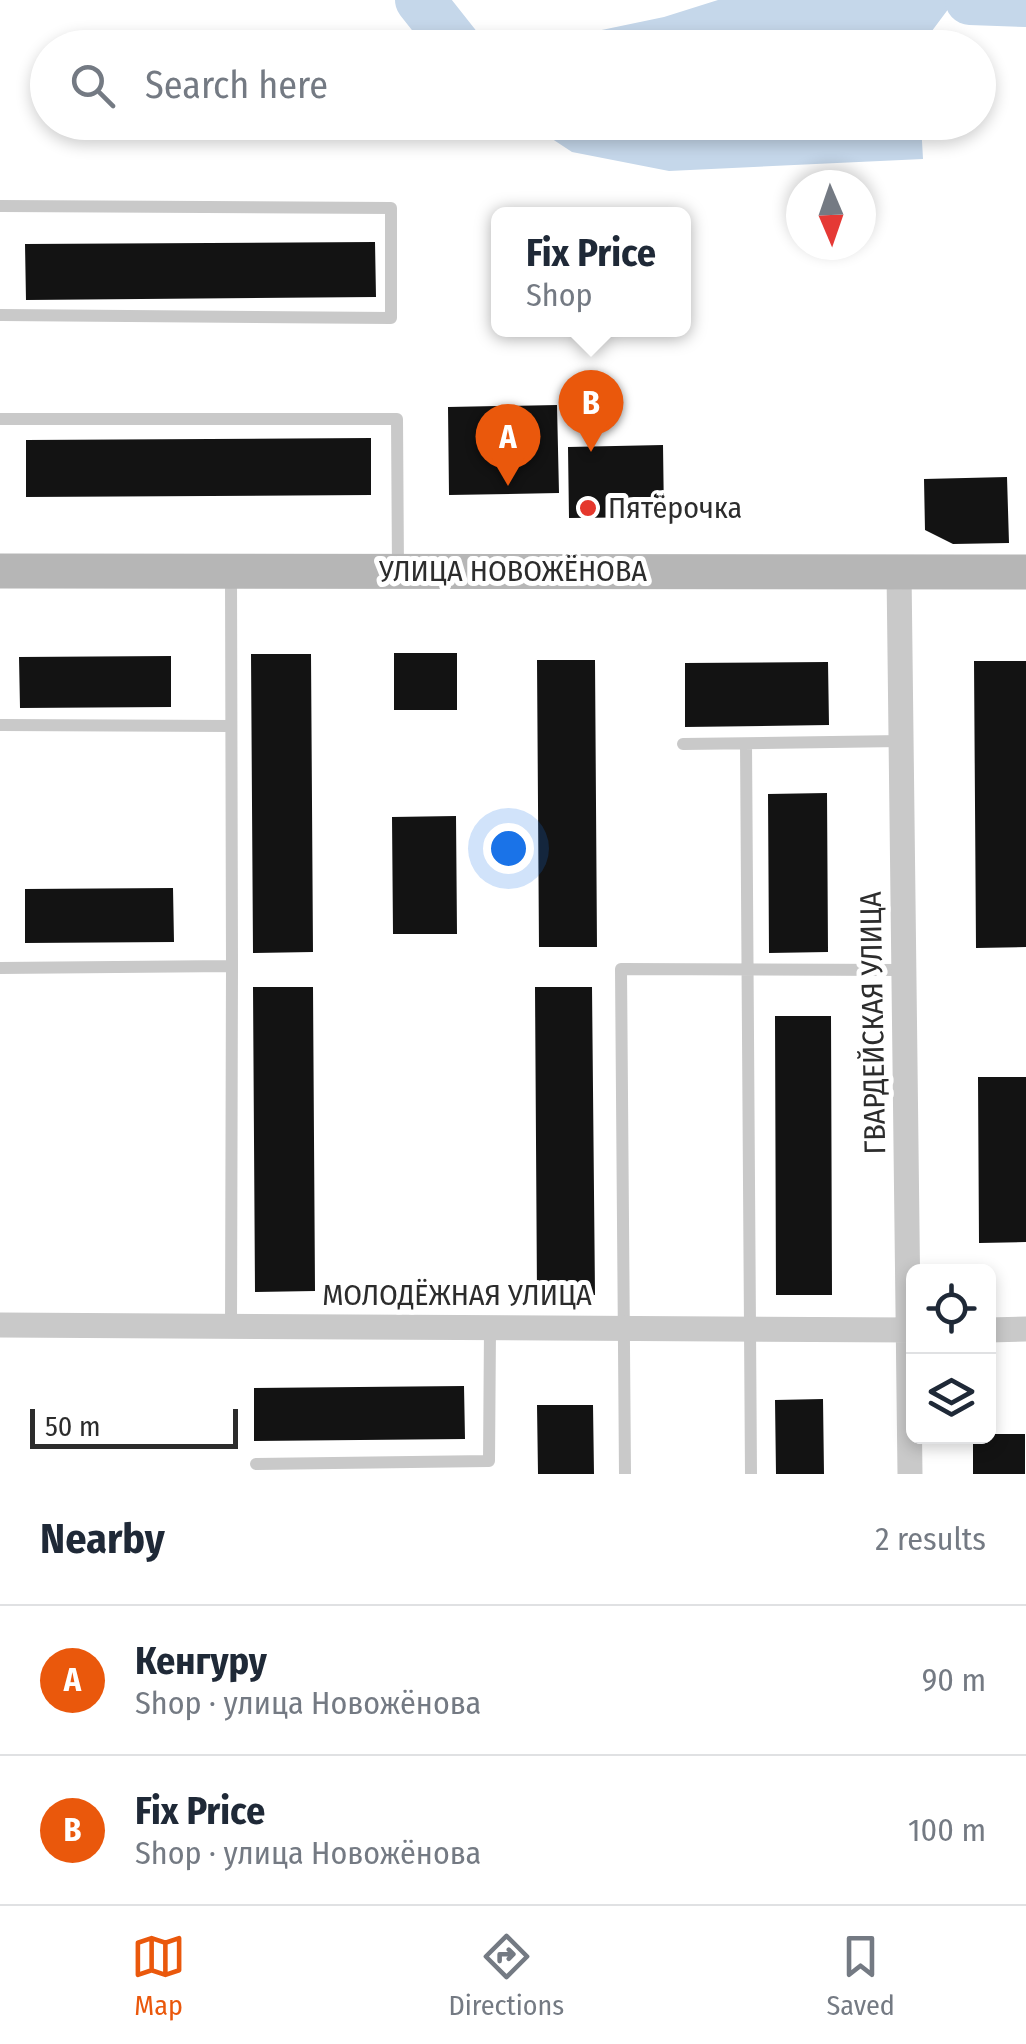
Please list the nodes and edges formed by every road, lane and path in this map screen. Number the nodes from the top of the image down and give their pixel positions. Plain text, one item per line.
1 (0, 206) edge
2 (0, 315) edge
3 (0, 419) edge
4 (0, 570) edge
5 (231, 571) junction
6 (398, 571) junction
7 (899, 572) junction
8 (1026, 572) edge
9 (0, 725) edge
10 (231, 726) junction
11 (901, 742) junction
12 (684, 744) dead end
13 (746, 744) junction
14 (232, 966) junction
15 (0, 968) edge
16 (748, 970) junction
17 (905, 970) junction
18 (911, 1264) edge
19 (0, 1325) edge
20 (231, 1326) junction
21 (490, 1328) junction
22 (622, 1328) junction
23 (750, 1329) junction
24 (1026, 1329) edge
25 (906, 1330) edge
26 (996, 1330) edge
27 (912, 1354) edge
28 (256, 1464) dead end
29 (625, 1474) edge
30 (750, 1474) edge
31 (910, 1474) edge

1 - 2 lane
3 - 6 lane
4 - 5 street, УЛИЦА НОВОЖЁНОВА
5 - 6 street, УЛИЦА НОВОЖЁНОВА
5 - 10 lane
6 - 7 street, УЛИЦА НОВОЖЁНОВА
7 - 8 street, УЛИЦА НОВОЖЁНОВА
7 - 11 street, ГВАРДЕЙСКАЯ УЛИЦА
9 - 10 lane
10 - 14 lane
11 - 13 lane
11 - 17 street, ГВАРДЕЙСКАЯ УЛИЦА
12 - 13 lane
13 - 16 lane
14 - 15 lane
14 - 20 lane
16 - 17 lane
16 - 22 lane
16 - 23 lane
17 - 18 street, ГВАРДЕЙСКАЯ УЛИЦА
19 - 20 street, МОЛОДЁЖНАЯ УЛИЦА
20 - 21 street, МОЛОДЁЖНАЯ УЛИЦА
21 - 22 street, МОЛОДЁЖНАЯ УЛИЦА
21 - 28 lane
22 - 23 street, МОЛОДЁЖНАЯ УЛИЦА
22 - 29 lane
23 - 25 street, МОЛОДЁЖНАЯ УЛИЦА
23 - 30 lane
24 - 26 street
27 - 31 street, ГВАРДЕЙСКАЯ УЛИЦА

